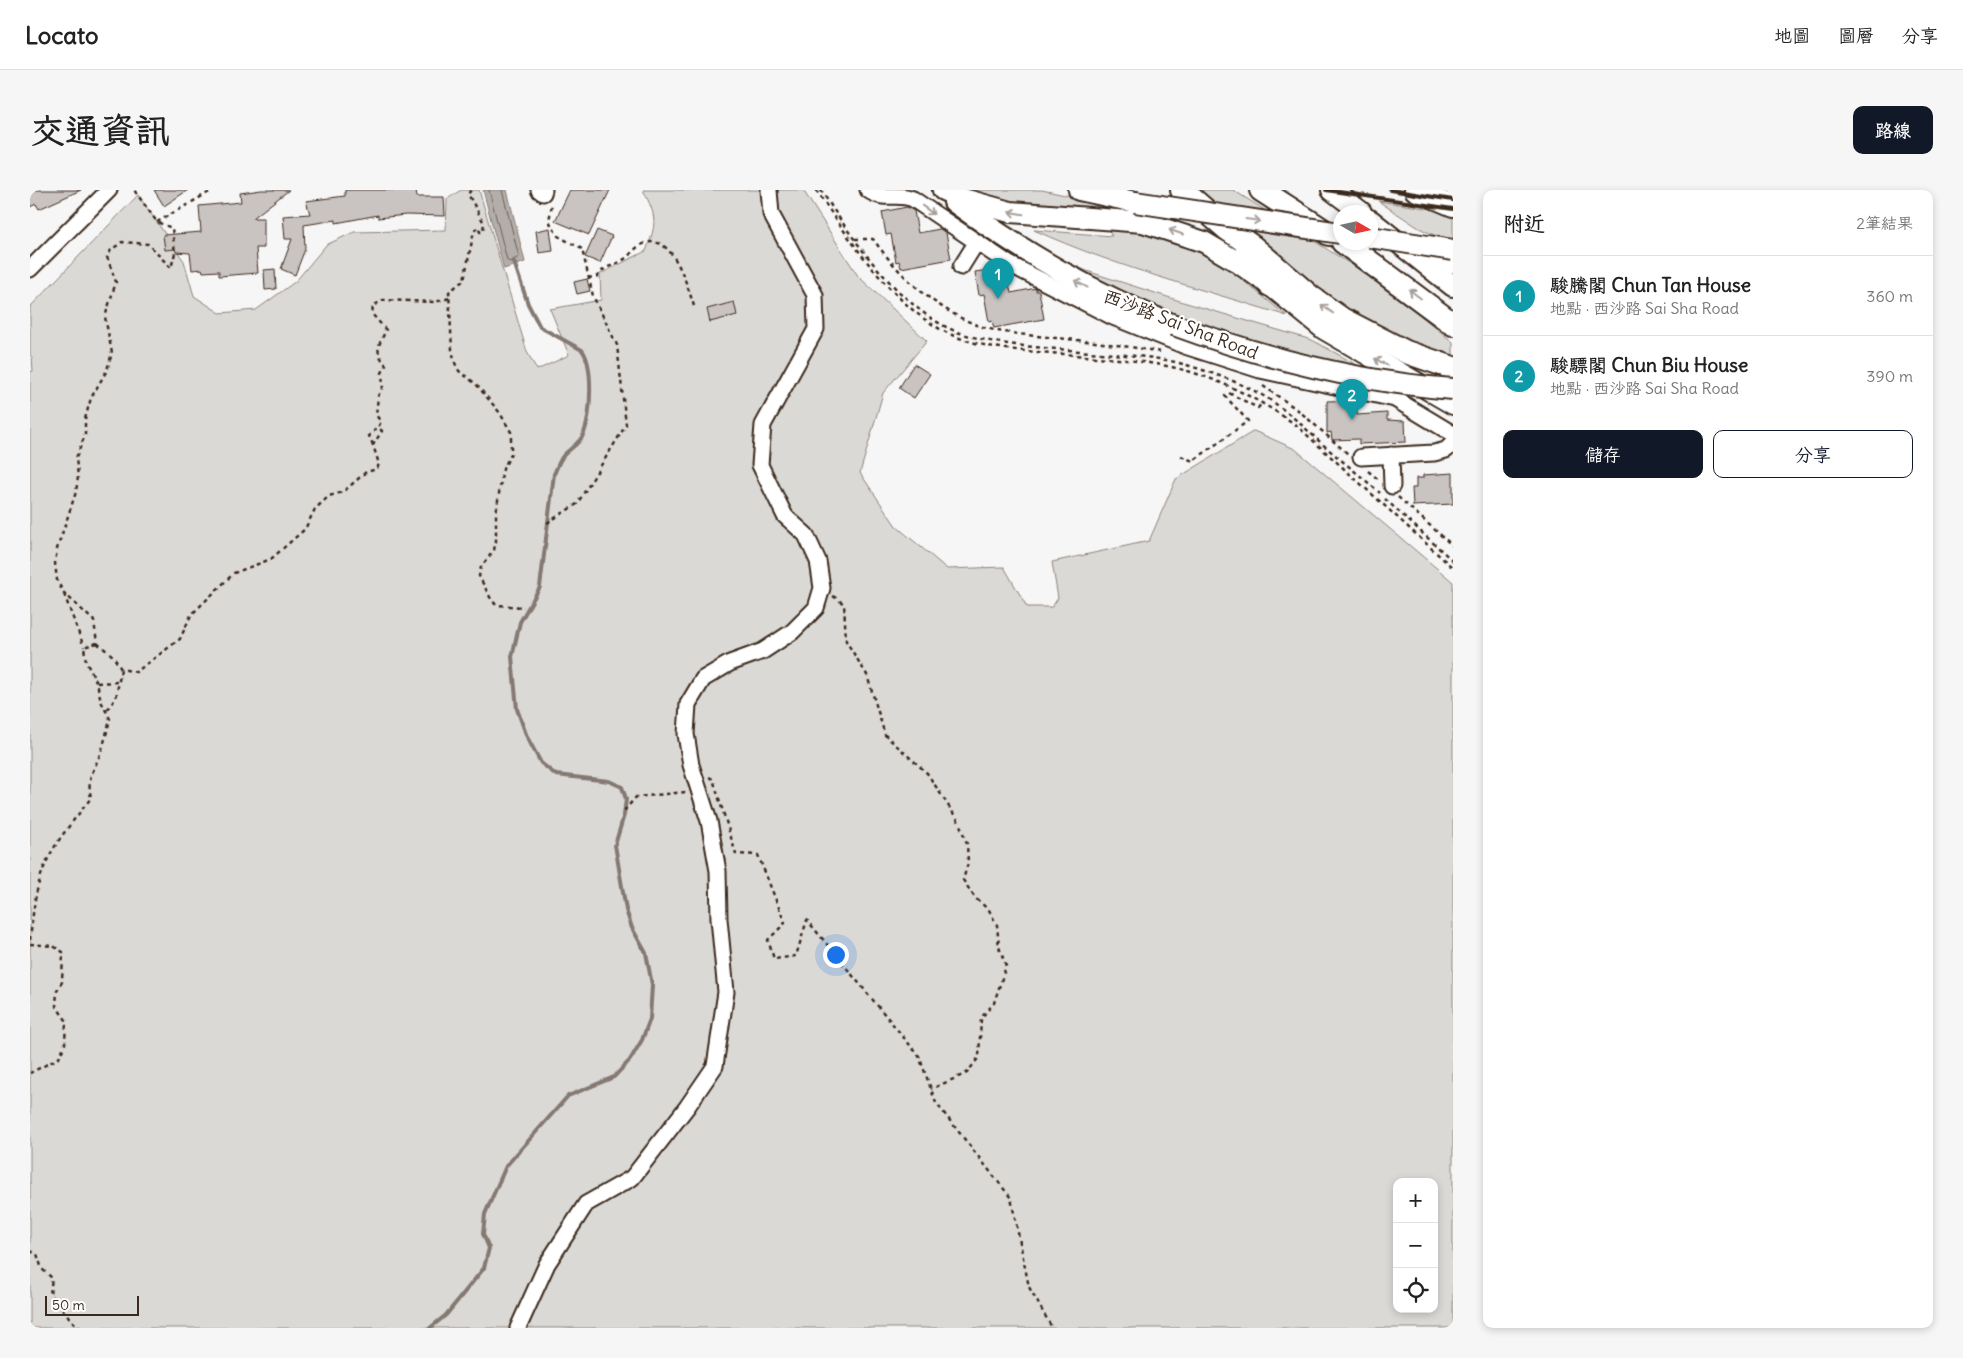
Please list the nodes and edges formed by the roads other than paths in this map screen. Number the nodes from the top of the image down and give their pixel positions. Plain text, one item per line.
1 (109, 190) edge
2 (769, 190) edge
3 (868, 190) edge
4 (937, 190) edge
5 (943, 190) edge
6 (1079, 190) edge
7 (1182, 190) edge
8 (1261, 190) edge
9 (1332, 190) edge
10 (1415, 190) edge
11 (1448, 201) edge
12 (1352, 205) edge
13 (1378, 224) edge
14 (1378, 226) edge
15 (1227, 229) junction
16 (1333, 232) edge
17 (1333, 236) edge
18 (1378, 238) edge
19 (976, 243) junction
20 (1353, 250) edge
21 (1453, 250) edge
22 (1453, 265) edge
23 (961, 267) dead end
24 (30, 269) edge
25 (1270, 285) junction
26 (1453, 286) edge
27 (1453, 324) edge
28 (1453, 368) edge
29 (1453, 389) edge
30 (1453, 404) edge
31 (1453, 434) edge
32 (1453, 443) edge
33 (1391, 455) junction
34 (1360, 461) road end
35 (1389, 488) road end
36 (518, 1328) edge

1 - 24 lane
2 - 36 lane
3 -> 19 lane
29 -> 4 main road, 西沙路 Sai Sha Road, bridge
25 -> 5 main road
6 -> 16 main road, bridge
7 - 15 highway
8 - 17 highway
9 - 12 main road
10 - 11 main road
13 - 22 lane
14 - 26 main road
15 - 25 highway
28 -> 15 highway
18 - 21 main road, bridge
19 - 23 lane
19 - 31 lane
27 -> 20 highway
30 -> 25 main road
32 - 33 lane
33 - 34 lane
33 - 35 lane

